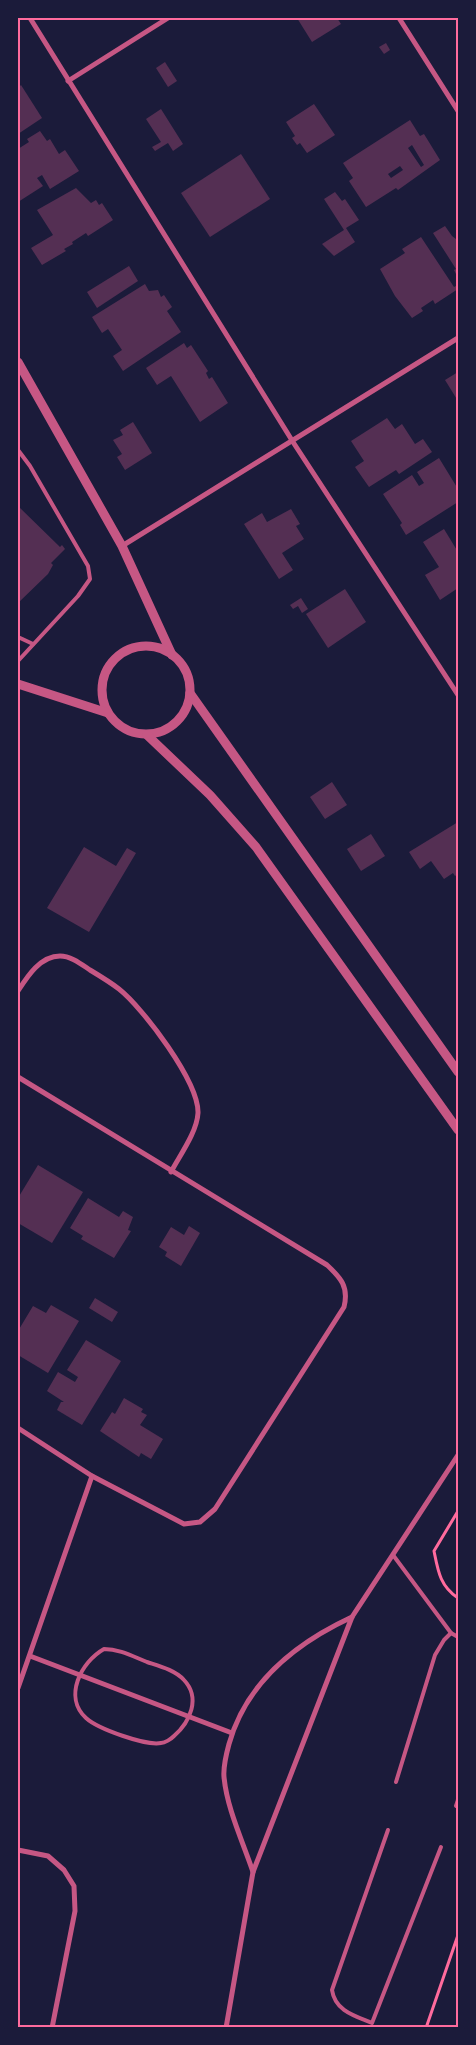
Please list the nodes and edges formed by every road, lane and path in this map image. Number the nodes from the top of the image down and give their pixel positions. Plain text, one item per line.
1 (30, 18) edge
2 (168, 18) edge
3 (399, 18) edge
4 (68, 81) junction
5 (458, 110) edge
6 (458, 338) edge
7 (18, 362) edge
8 (293, 442) junction
9 (18, 450) edge
10 (122, 546) junction
11 (18, 637) edge
12 (33, 644) junction
13 (172, 655) junction
14 (18, 662) edge
15 (18, 684) edge
16 (190, 693) junction
17 (458, 695) edge
18 (108, 713) junction
19 (147, 735) junction
20 (18, 991) edge
21 (458, 1072) edge
22 (18, 1077) edge
23 (458, 1130) edge
24 (171, 1172) junction
25 (18, 1428) edge
26 (458, 1455) edge
27 (92, 1476) junction
28 (458, 1511) edge
29 (393, 1556) junction
30 (458, 1598) edge
31 (352, 1618) junction
32 (451, 1633) junction
33 (458, 1638) edge
34 (30, 1656) junction
35 (79, 1674) junction
36 (18, 1688) edge
37 (191, 1718) junction
38 (232, 1733) junction
39 (396, 1782) dead end
40 (458, 1800) edge
41 (456, 1806) dead end
42 (388, 1830) dead end
43 (441, 1847) dead end
44 (18, 1850) edge
45 (253, 1872) junction
46 (458, 1934) edge
47 (371, 2025) edge
48 (52, 2028) edge
49 (226, 2028) edge
50 (426, 2028) edge

1 - 4 street
2 - 4 street
3 - 5 street
4 - 8 street
6 - 8 street
7 - 10 street
8 - 10 street
8 - 17 street
9 - 12 lane
10 - 13 street
11 - 12 lane
12 - 14 lane
13 - 16 street
13 - 18 street
15 - 18 street
16 - 19 street
16 - 21 street
18 - 19 street
19 - 23 street
20 - 24 street
22 - 24 street
24 - 27 street
25 - 27 street
26 - 29 street
27 - 34 street
28 - 30 path
29 - 31 street
29 - 32 lane
31 - 38 street
31 - 45 street
32 - 33 lane
32 - 39 lane
34 - 35 street
34 - 36 street
35 - 37 street
35 - 37 lane
35 - 37 lane
37 - 38 street
38 - 45 street
40 - 41 lane
42 - 47 lane
43 - 47 lane
44 - 48 street
45 - 49 street
46 - 50 path

